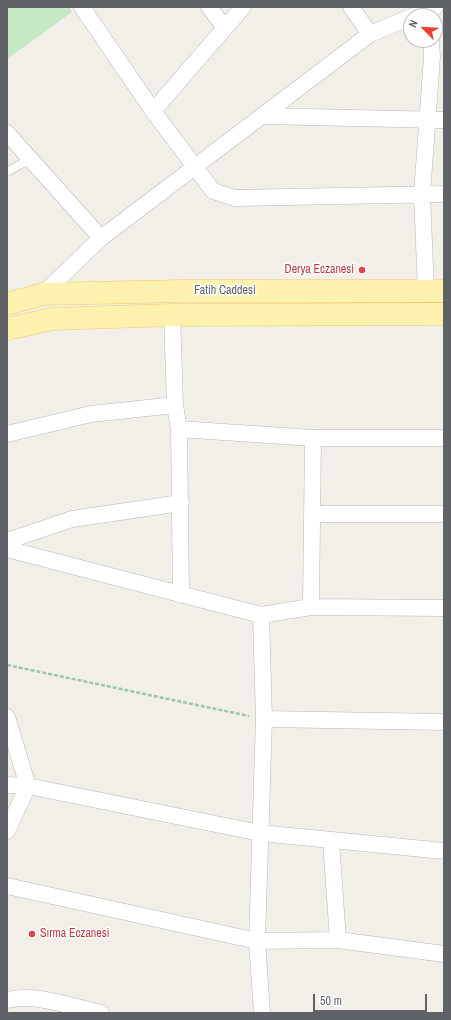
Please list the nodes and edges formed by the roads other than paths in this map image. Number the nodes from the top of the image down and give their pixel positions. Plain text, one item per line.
1 (82, 7) edge
2 (209, 7) edge
3 (243, 7) edge
4 (354, 9) edge
5 (403, 21) edge
6 (225, 28) junction
7 (370, 34) junction
8 (431, 48) edge
9 (153, 110) junction
10 (262, 116) junction
11 (427, 120) junction
12 (444, 120) edge
13 (7, 133) edge
14 (30, 159) junction
15 (196, 167) junction
16 (7, 172) edge
17 (422, 194) junction
18 (444, 194) edge
19 (101, 238) junction
20 (435, 291) edge
21 (43, 294) junction
22 (7, 304) edge
23 (444, 314) edge
24 (172, 315) junction
25 (7, 329) edge
26 (175, 405) junction
27 (179, 429) junction
28 (7, 434) edge
29 (313, 438) junction
30 (444, 438) edge
31 (181, 503) junction
32 (312, 514) junction
33 (444, 514) edge
34 (7, 541) edge
35 (7, 549) edge
36 (181, 595) junction
37 (311, 607) junction
38 (444, 608) edge
39 (261, 616) junction
40 (7, 716) edge
41 (264, 720) junction
42 (444, 722) edge
43 (7, 785) edge
44 (28, 786) junction
45 (7, 831) edge
46 (260, 833) junction
47 (331, 841) junction
48 (444, 851) edge
49 (7, 886) edge
50 (338, 940) junction
51 (257, 941) junction
52 (444, 954) edge
53 (7, 1000) edge
54 (102, 1013) edge
55 (262, 1013) edge

1 - 9 street
2 - 6 street
3 - 6 street
4 - 7 street
5 - 7 street
6 - 9 street
7 - 10 street
8 - 11 street
9 - 15 street
10 - 11 street
10 - 15 street
11 - 12 street
11 - 17 street
13 - 14 street
14 - 16 lane
14 - 19 street
15 - 17 street
15 - 19 street
17 - 18 street
17 - 20 street
19 - 21 street
20 - 21 main road, Fatih Caddesi
21 - 22 main road, Fatih Caddesi
23 - 24 main road
24 - 25 main road
24 - 26 street
26 - 27 street
26 - 28 street
27 - 29 street
27 - 31 street
29 - 30 street
29 - 32 street
31 - 34 street
31 - 36 street
32 - 33 street
32 - 37 street
35 - 36 street
36 - 39 street
37 - 38 street
37 - 39 street
39 - 41 street
40 - 44 street
41 - 42 street
41 - 46 street
43 - 44 street
44 - 45 street
44 - 46 street
46 - 47 street
46 - 51 street
47 - 48 street
47 - 50 street
49 - 51 street
50 - 51 street
50 - 52 street
51 - 55 street
53 - 54 street

